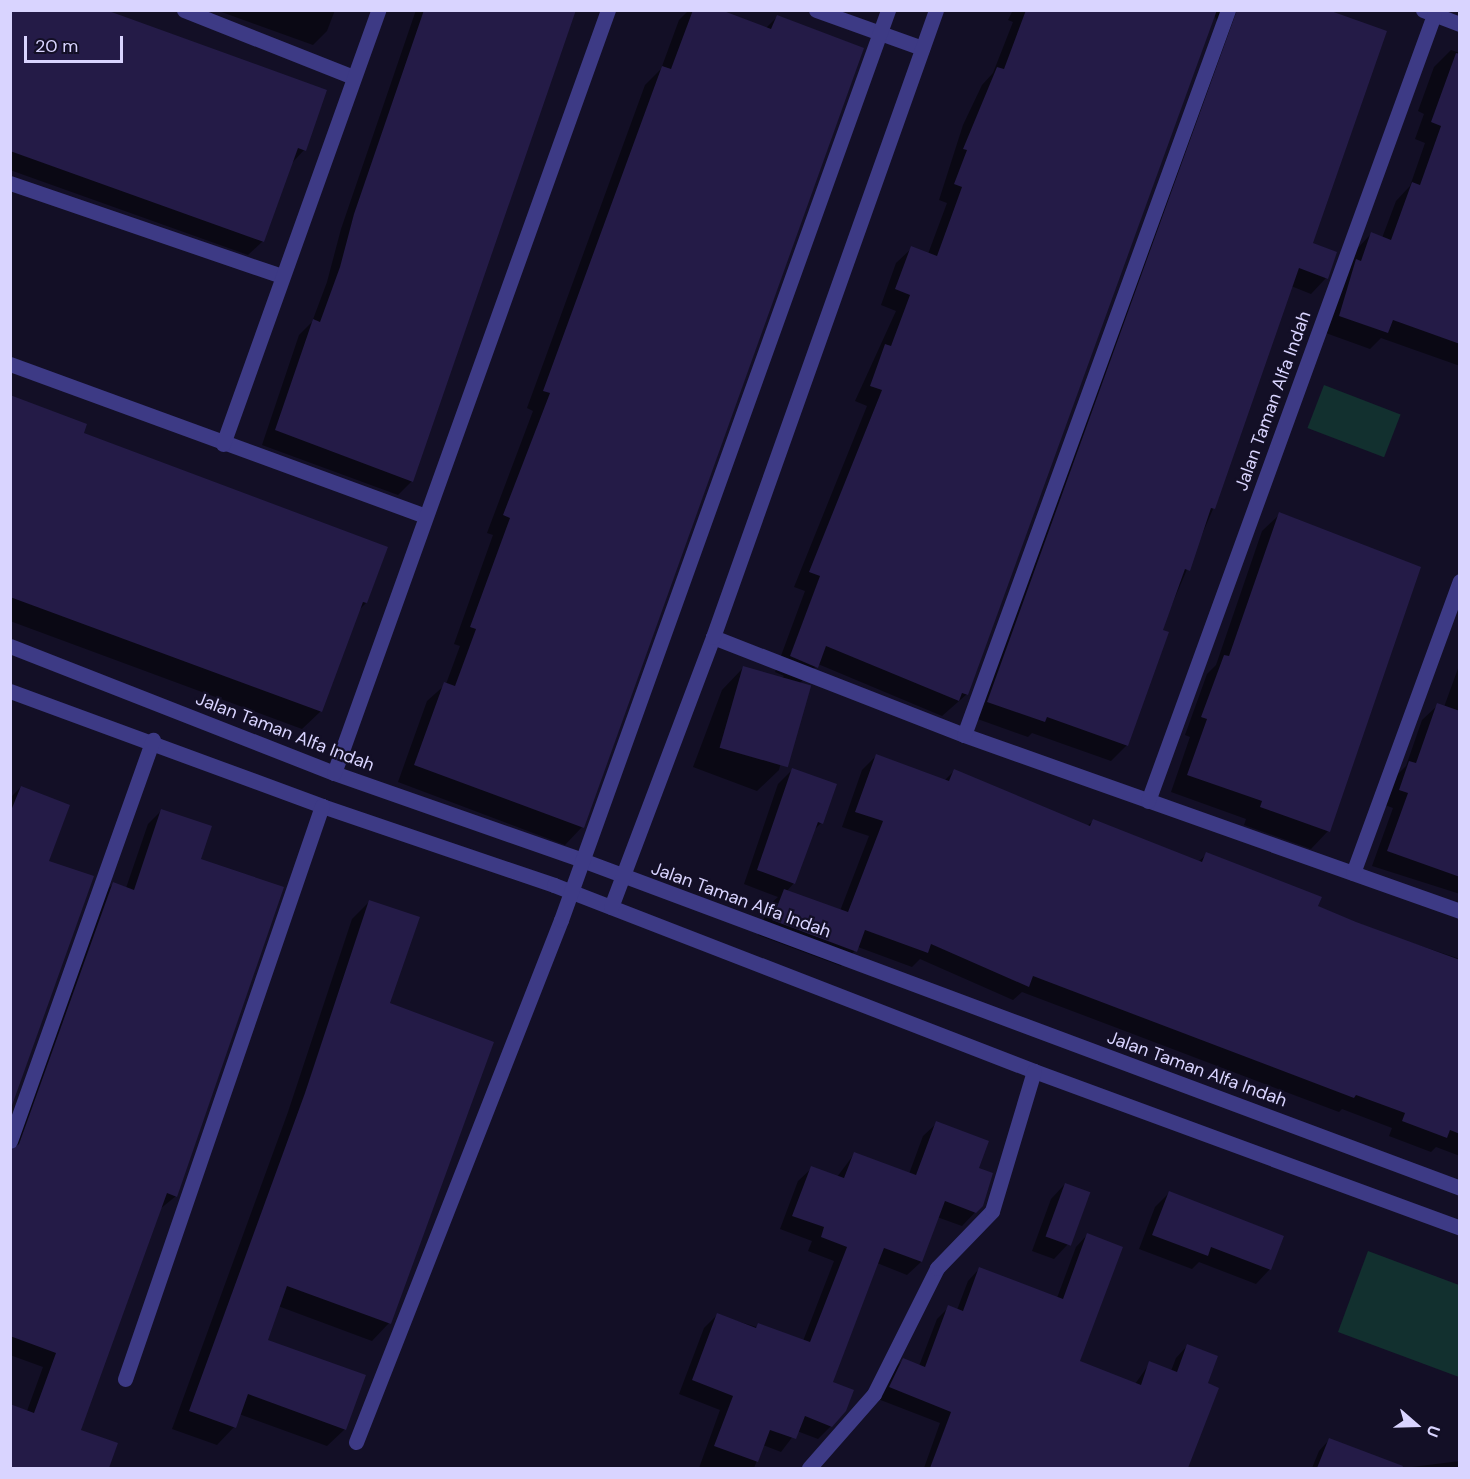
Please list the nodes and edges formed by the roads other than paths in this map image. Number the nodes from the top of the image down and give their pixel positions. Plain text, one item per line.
1 (184, 10) edge
2 (378, 10) edge
3 (608, 10) edge
4 (816, 10) edge
5 (888, 10) edge
6 (936, 10) edge
7 (1228, 10) edge
8 (1429, 13) edge
9 (1460, 24) edge
10 (880, 34) junction
11 (922, 48) junction
12 (353, 77) junction
13 (10, 183) edge
14 (282, 276) junction
15 (10, 364) edge
16 (223, 444) junction
17 (425, 516) junction
18 (1460, 581) edge
19 (713, 637) junction
20 (10, 646) edge
21 (10, 691) edge
22 (964, 735) junction
23 (153, 740) junction
24 (334, 773) junction
25 (1148, 801) junction
26 (322, 806) junction
27 (582, 860) junction
28 (1353, 873) junction
29 (623, 876) junction
30 (571, 892) junction
31 (611, 907) junction
32 (1460, 911) edge
33 (1034, 1071) junction
34 (10, 1141) edge
35 (1460, 1188) edge
36 (1460, 1228) edge
37 (125, 1379) dead end
38 (356, 1442) dead end
39 (809, 1468) edge

1 - 12 street
2 - 12 street
3 - 17 street
4 - 10 street
5 - 10 street
6 - 11 street
7 - 22 street
8 - 9 street, Jalan Taman Alfa Indah
8 - 25 street, Jalan Taman Alfa Indah
10 - 11 street
10 - 27 street
11 - 19 street
12 - 14 street
13 - 14 street
14 - 16 street
15 - 16 street
16 - 17 street
17 - 24 street
18 - 28 street
19 - 22 street
19 - 29 street
20 - 24 street, Jalan Taman Alfa Indah
21 - 23 street
22 - 25 street
23 - 26 street
23 - 34 street
24 - 27 street, Jalan Taman Alfa Indah
25 - 28 street
26 - 30 street
26 - 37 street
27 - 29 street, Jalan Taman Alfa Indah
27 - 30 street
28 - 32 street
29 - 31 street
29 - 35 street, Jalan Taman Alfa Indah
30 - 31 street
30 - 38 street
31 - 33 street
33 - 36 street
33 - 39 street

